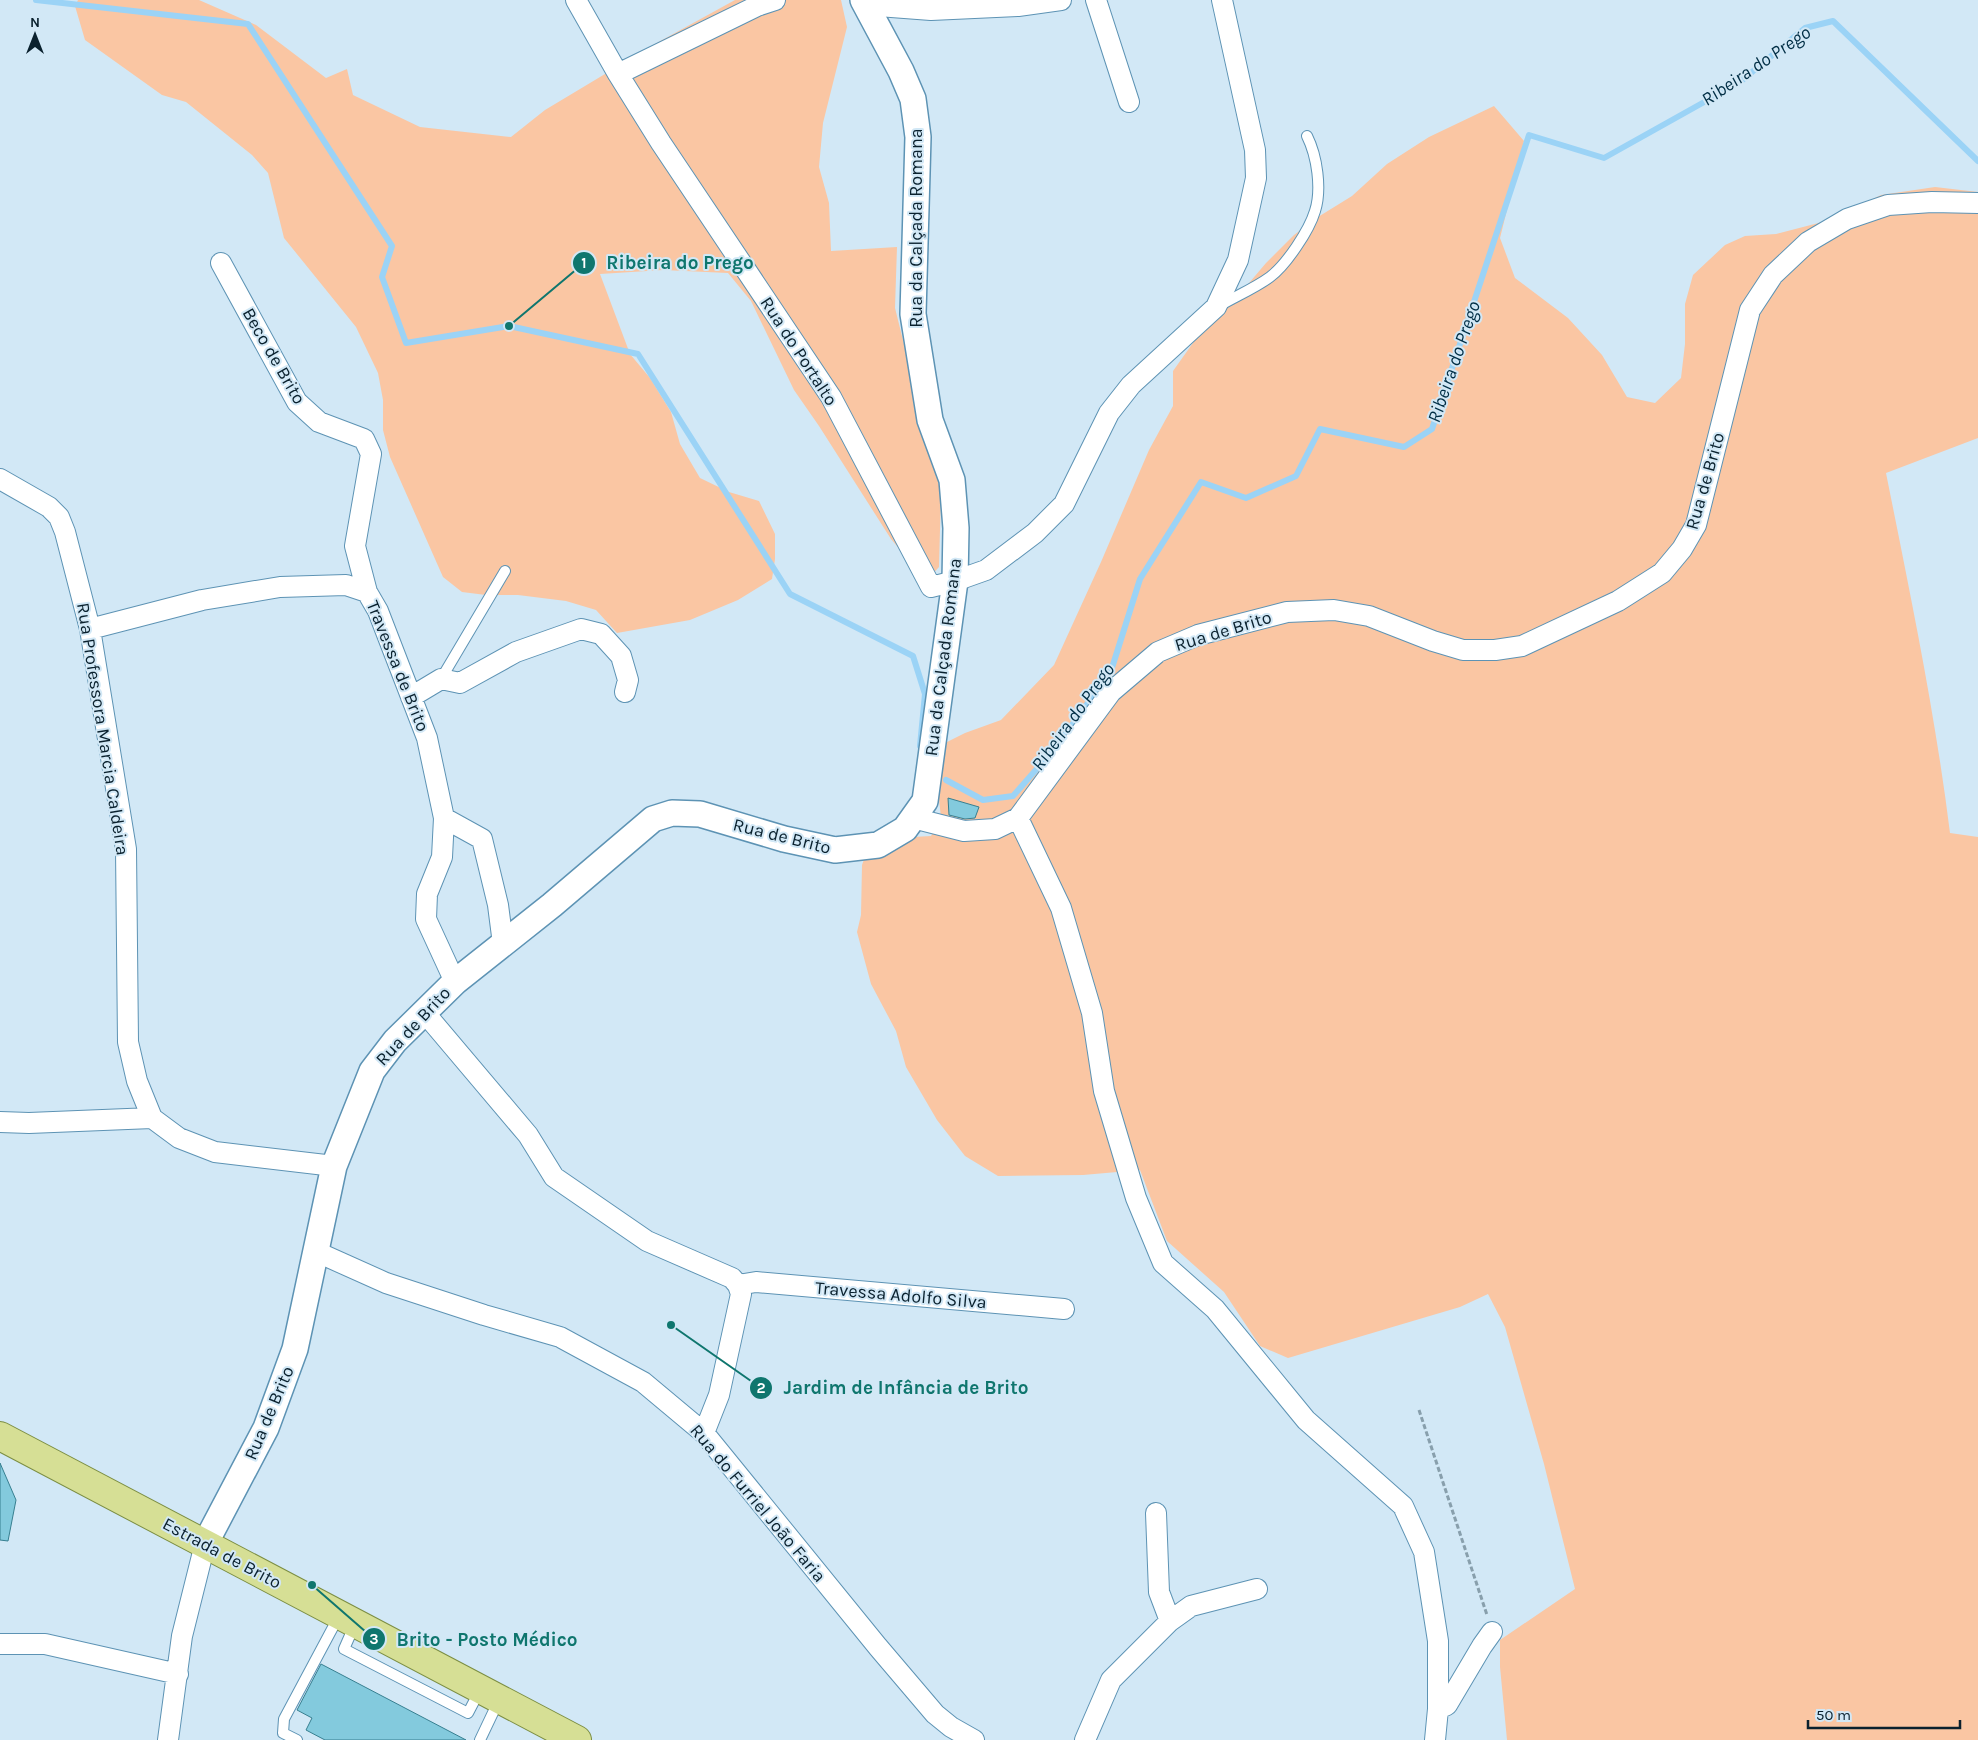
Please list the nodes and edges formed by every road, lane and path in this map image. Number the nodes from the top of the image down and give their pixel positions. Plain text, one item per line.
1 (576, 0) edge
2 (1061, 0) edge
3 (1096, 0) edge
4 (1222, 0) edge
5 (762, 2) edge
6 (864, 3) edge
7 (618, 74) junction
8 (1129, 102) dead end
9 (1307, 136) dead end
10 (1978, 203) edge
11 (221, 263) dead end
12 (1216, 307) junction
13 (0, 479) edge
14 (505, 572) dead end
15 (955, 581) junction
16 (367, 592) junction
17 (90, 629) junction
18 (441, 679) junction
19 (625, 692) dead end
20 (411, 696) junction
21 (444, 818) junction
22 (913, 818) junction
23 (1018, 818) junction
24 (503, 944) junction
25 (455, 982) junction
26 (424, 1012) junction
27 (152, 1118) junction
28 (0, 1122) edge
29 (334, 1166) junction
30 (317, 1252) junction
31 (738, 1285) junction
32 (1064, 1309) dead end
33 (1419, 1410) dead end
34 (704, 1433) junction
35 (0, 1436) edge
36 (1156, 1513) dead end
37 (205, 1544) junction
38 (1257, 1589) dead end
39 (348, 1619) junction
40 (1170, 1621) junction
41 (1492, 1632) joint
42 (0, 1644) edge
43 (178, 1674) junction
44 (490, 1694) junction
45 (1438, 1709) junction
46 (952, 1734) edge
47 (564, 1737) edge
48 (483, 1739) edge
49 (168, 1740) edge
50 (298, 1740) edge
51 (974, 1740) edge
52 (1085, 1740) edge
53 (1435, 1740) edge

1 - 7 street, Rua do Portalto
2 - 6 street
3 - 8 street
4 - 12 street
5 - 7 street
6 - 15 street, Rua da Calçada Romana
7 - 15 street, Rua do Portalto
9 - 12 lane
10 - 23 street, Rua de Brito
11 - 16 street, Beco de Brito
12 - 15 street
13 - 17 street, Rua Professora Marcia Caldeira
14 - 18 lane
15 - 22 street, Rua da Calçada Romana
16 - 17 street, Travessa de Brito
16 - 20 street, Travessa de Brito
17 - 27 street, Rua Professora Marcia Caldeira
18 - 19 street
18 - 20 street
20 - 21 street, Travessa de Brito
21 - 24 street
21 - 25 street, Travessa de Brito
22 - 23 street, Rua de Brito
22 - 24 street, Rua de Brito
23 - 45 street
24 - 25 street, Rua de Brito
25 - 26 street, Rua de Brito
26 - 29 street, Rua de Brito
26 - 31 street
27 - 28 street
27 - 29 street
29 - 30 street, Rua de Brito
30 - 34 street, Rua do Furriel João Faria
30 - 37 street, Rua de Brito
31 - 32 street, Travessa Adolfo Silva
31 - 34 street
33 - 41 path
34 - 46 street, Rua do Furriel João Faria
35 - 37 main road, Estrada de Brito
36 - 40 street
37 - 39 main road, Estrada de Brito
37 - 43 street
38 - 40 street
39 - 44 main road, Estrada de Brito
39 - 50 lane
40 - 52 street
41 - 45 street
42 - 43 street
43 - 49 street
44 - 47 main road, Estrada de Brito
44 - 48 lane
45 - 53 street
46 - 51 street, Rua do Furriel João Faria

